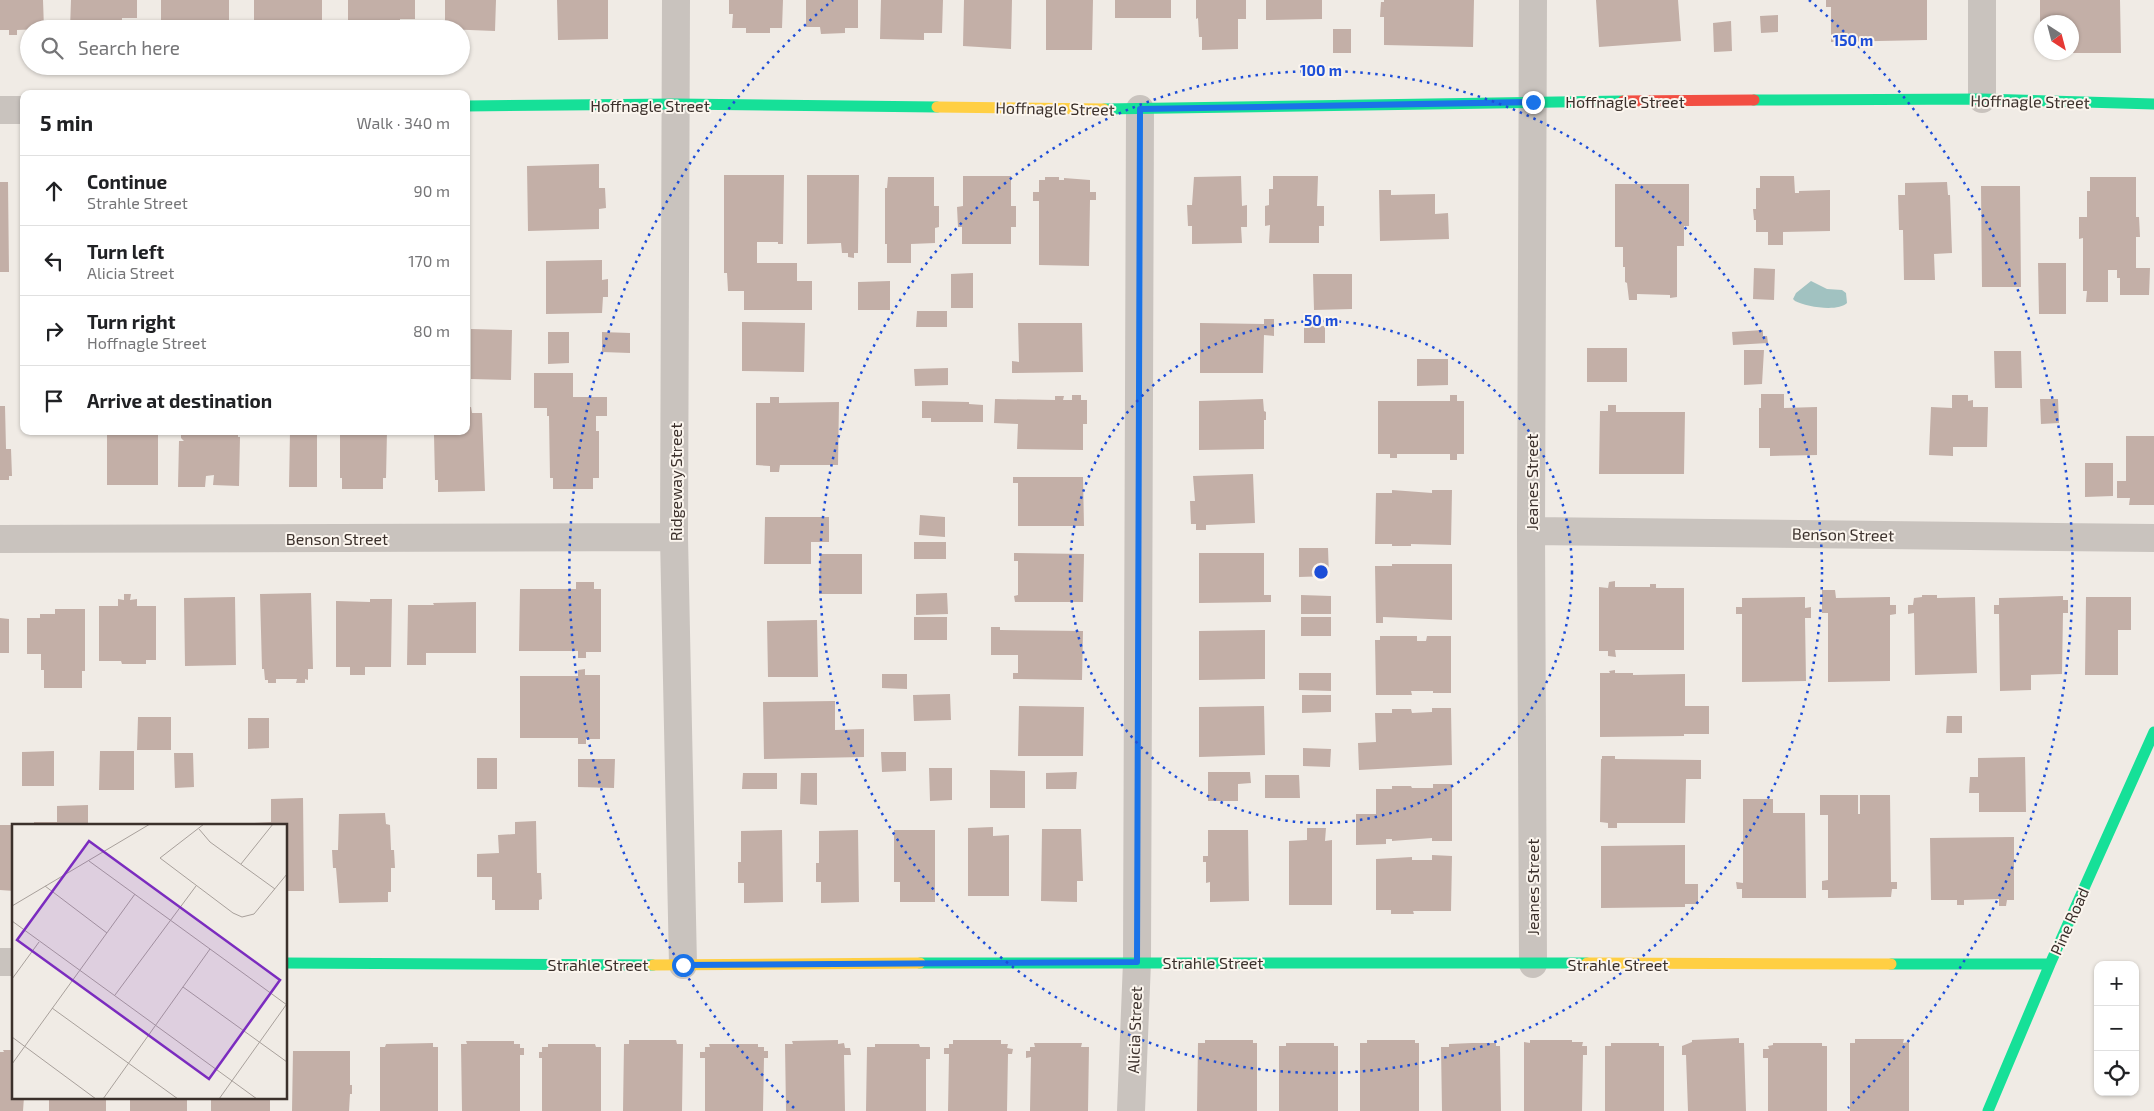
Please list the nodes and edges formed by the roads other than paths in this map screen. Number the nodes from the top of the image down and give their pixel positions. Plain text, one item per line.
1 (676, 0) edge
2 (1533, 0) edge
3 (1982, 0) edge
4 (1982, 99) junction
5 (1533, 102) junction
6 (676, 104) junction
7 (2154, 104) edge
8 (470, 106) edge
9 (1140, 109) junction
10 (0, 110) edge
11 (20, 110) edge
12 (1531, 531) junction
13 (674, 537) junction
14 (2154, 538) edge
15 (0, 539) edge
16 (2154, 732) edge
17 (1137, 962) junction
18 (288, 963) edge
19 (1533, 964) junction
20 (2050, 964) junction
21 (683, 965) junction
22 (1131, 1111) edge
23 (1988, 1111) edge

1 - 6 street, Ridgeway Street
2 - 5 street, Jeanes Street
3 - 4 street
4 - 5 street, Hoffnagle Street
4 - 7 street, Hoffnagle Street
5 - 9 street, Hoffnagle Street
5 - 12 street, Jeanes Street
6 - 8 street, Hoffnagle Street
6 - 9 street, Hoffnagle Street
6 - 13 street, Ridgeway Street
9 - 17 street, Alicia Street
10 - 11 street
12 - 14 street, Benson Street
12 - 19 street, Jeanes Street
13 - 15 street, Benson Street
13 - 21 street, Ridgeway Street
16 - 20 street, Pine Road
17 - 19 street, Strahle Street
17 - 21 street, Strahle Street
17 - 22 street, Alicia Street
18 - 21 street, Strahle Street
19 - 20 street, Strahle Street
20 - 23 street, Pine Road

